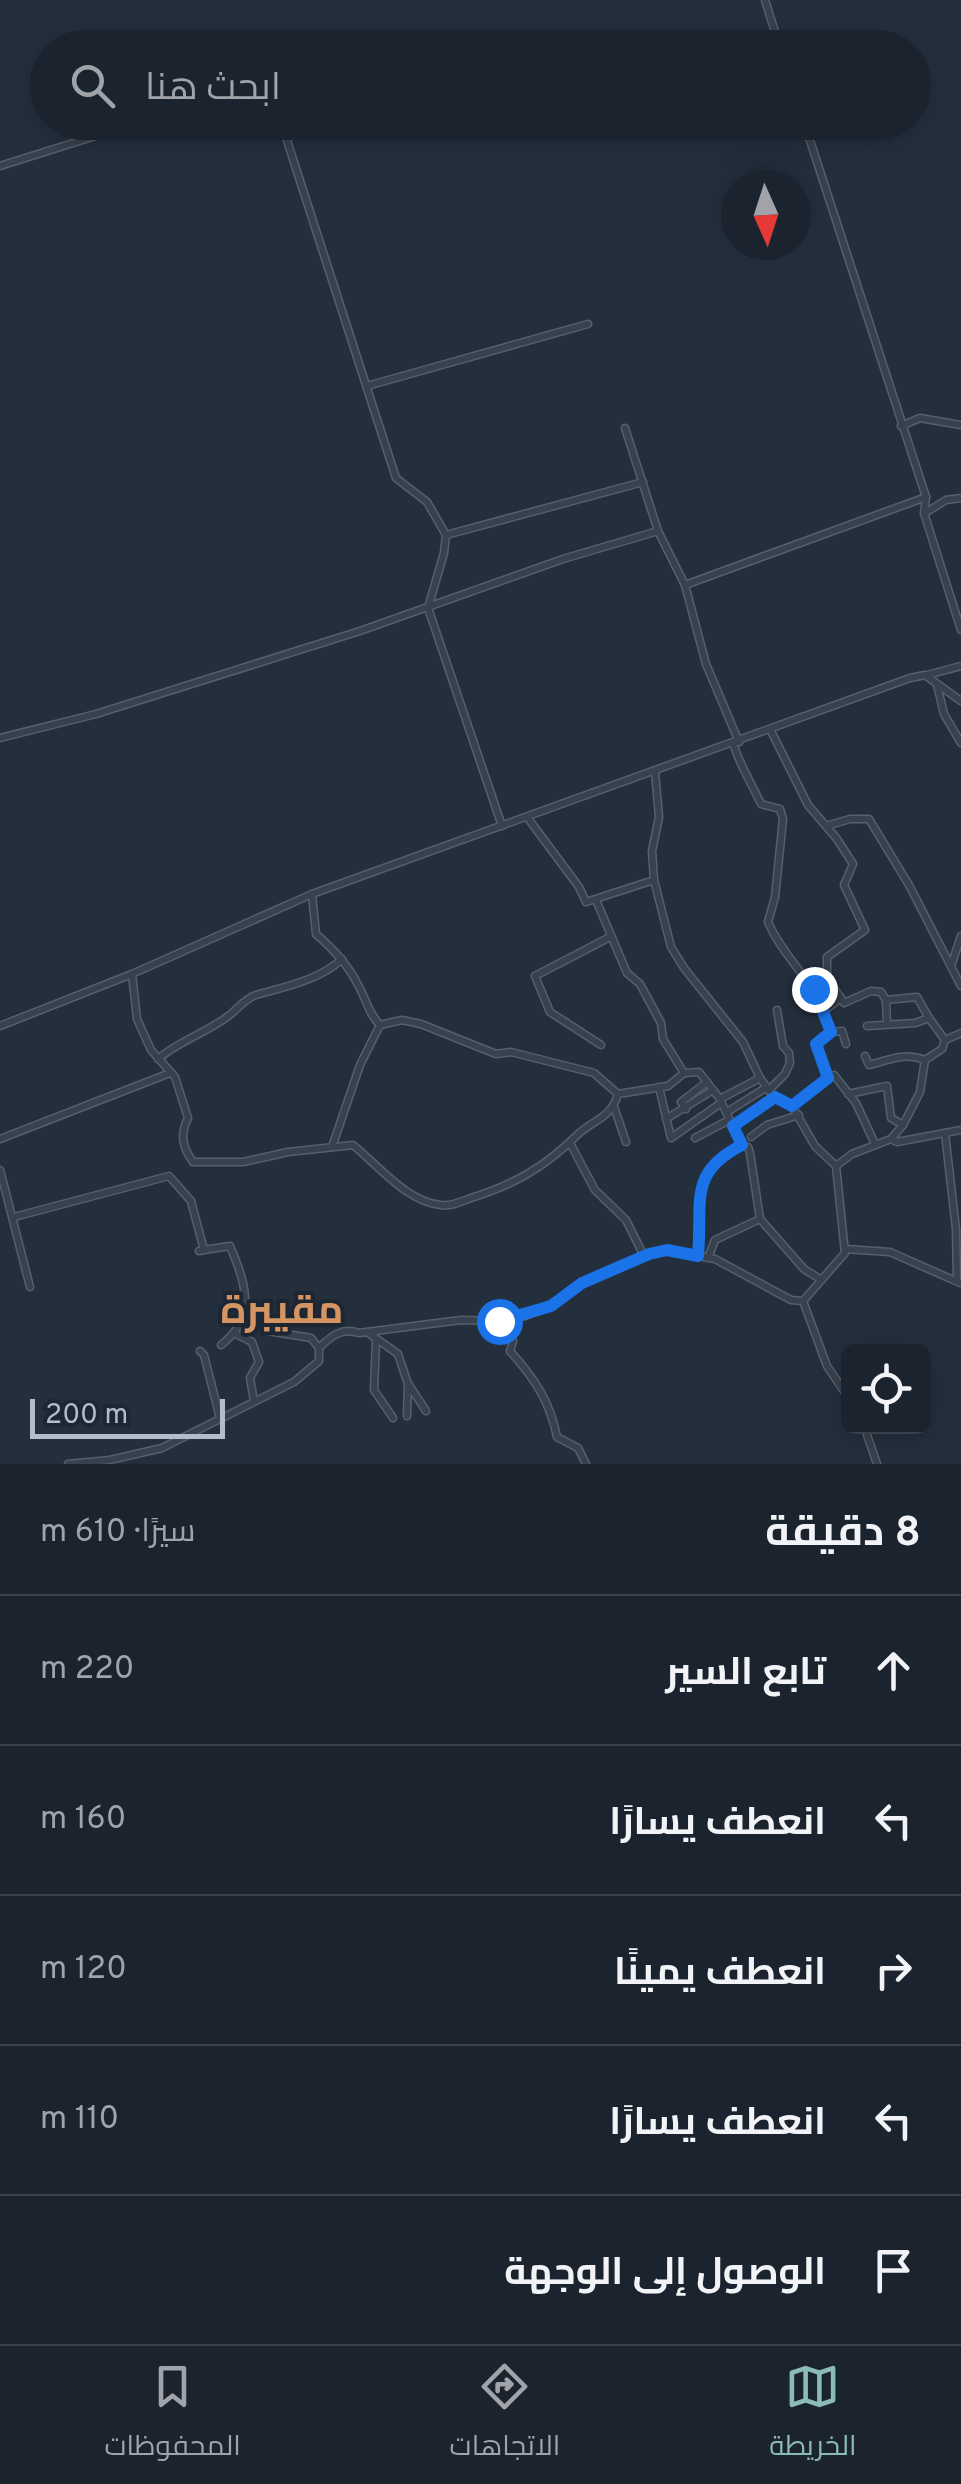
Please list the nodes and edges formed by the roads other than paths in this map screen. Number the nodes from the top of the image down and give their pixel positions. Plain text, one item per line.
1 (765, 0) edge
2 (774, 30) edge
3 (83, 140) edge
4 (288, 140) edge
5 (810, 140) edge
6 (0, 166) edge
7 (588, 324) dead end
8 (367, 386) junction
9 (961, 425) edge
10 (901, 426) junction
11 (624, 428) dead end
12 (642, 482) junction
13 (926, 498) junction
14 (961, 498) edge
15 (924, 514) junction
16 (658, 531) junction
17 (446, 535) junction
18 (685, 585) junction
19 (428, 608) junction
20 (961, 630) edge
21 (961, 666) edge
22 (926, 676) junction
23 (936, 683) junction
24 (961, 702) edge
25 (770, 730) junction
26 (0, 738) edge
27 (736, 742) junction
28 (961, 743) edge
29 (655, 771) junction
30 (527, 818) junction
31 (502, 826) junction
32 (826, 826) junction
33 (654, 880) junction
34 (312, 894) junction
35 (596, 900) junction
36 (961, 936) edge
37 (610, 937) junction
38 (342, 960) junction
39 (950, 966) junction
40 (132, 974) junction
41 (961, 986) edge
42 (841, 998) junction
43 (886, 1000) junction
44 (778, 1010) dead end
45 (822, 1012) junction
46 (930, 1018) junction
47 (888, 1024) junction
48 (380, 1025) junction
49 (0, 1026) edge
50 (867, 1026) dead end
51 (831, 1032) junction
52 (961, 1032) edge
53 (945, 1040) junction
54 (846, 1044) dead end
55 (601, 1045) dead end
56 (866, 1056) dead end
57 (158, 1059) junction
58 (925, 1060) junction
59 (170, 1073) junction
60 (684, 1073) junction
61 (760, 1078) junction
62 (828, 1078) junction
63 (707, 1082) junction
64 (659, 1087) junction
65 (768, 1089) junction
66 (713, 1090) junction
67 (618, 1094) junction
68 (848, 1094) junction
69 (775, 1097) junction
70 (720, 1101) junction
71 (614, 1105) junction
72 (792, 1106) junction
73 (686, 1109) junction
74 (799, 1115) junction
75 (666, 1119) junction
76 (730, 1119) junction
77 (903, 1124) junction
78 (961, 1130) edge
79 (945, 1133) junction
80 (751, 1137) dead end
81 (694, 1138) dead end
82 (0, 1139) edge
83 (891, 1140) junction
84 (626, 1142) dead end
85 (570, 1144) junction
86 (875, 1144) junction
87 (742, 1145) junction
88 (332, 1147) junction
89 (836, 1166) junction
90 (0, 1170) edge
91 (961, 1182) edge
92 (952, 1193) junction
93 (14, 1217) junction
94 (760, 1219) junction
95 (845, 1249) junction
96 (644, 1256) junction
97 (698, 1256) junction
98 (708, 1258) junction
99 (820, 1278) junction
100 (959, 1282) edge
101 (30, 1288) dead end
102 (803, 1302) junction
103 (499, 1321) junction
104 (268, 1331) dead end
105 (366, 1331) junction
106 (236, 1334) junction
107 (376, 1340) junction
108 (221, 1345) dead end
109 (319, 1348) junction
110 (200, 1351) dead end
111 (408, 1384) junction
112 (841, 1386) edge
113 (254, 1401) junction
114 (426, 1411) dead end
115 (407, 1416) dead end
116 (220, 1418) junction
117 (393, 1418) dead end
118 (868, 1434) edge
119 (90, 1462) edge
120 (68, 1464) edge
121 (586, 1464) edge
122 (877, 1464) edge

1 - 2 street
3 - 6 street
4 - 8 street
5 - 10 street
7 - 8 street
8 - 17 street
9 - 10 street
10 - 13 street
11 - 12 street
12 - 16 street
12 - 17 street
13 - 15 street
13 - 18 street
14 - 15 street
15 - 20 street
16 - 18 street
16 - 19 street
17 - 19 street
18 - 27 street
19 - 26 street
19 - 31 street
21 - 22 street
22 - 23 street
22 - 25 street
23 - 24 street
23 - 28 street
25 - 27 street
25 - 32 street
27 - 29 street
27 - 45 street
29 - 30 street
29 - 33 street
30 - 31 street
30 - 35 street
31 - 34 street
32 - 39 street
32 - 42 street
33 - 35 street
33 - 61 street
34 - 38 street
34 - 40 street
35 - 37 street
36 - 39 street
37 - 55 street
37 - 60 street
38 - 48 street
38 - 57 street
39 - 41 street
40 - 49 street
40 - 57 street
42 - 43 street
42 - 45 street
43 - 46 street
43 - 47 street
44 - 65 street
45 - 51 street
46 - 47 street
46 - 53 street
47 - 50 street
48 - 67 street
48 - 88 street
51 - 54 street
51 - 62 street
52 - 53 street
53 - 58 street
56 - 58 street
57 - 59 street
58 - 77 street
59 - 82 street
59 - 88 street
60 - 63 street
60 - 64 street
61 - 65 street
61 - 70 street
62 - 68 street
62 - 72 street
63 - 66 street
63 - 73 street
64 - 67 street
64 - 75 street
65 - 69 street
65 - 76 street
66 - 70 street
66 - 73 street
67 - 71 street
68 - 77 street
68 - 86 street
69 - 72 street
69 - 76 street
70 - 75 street
70 - 76 street
71 - 84 street
71 - 85 street
72 - 74 street
73 - 75 street
74 - 80 street
74 - 89 street
76 - 81 street
76 - 87 street
77 - 83 street
78 - 79 street
79 - 83 street
79 - 92 street
83 - 86 street
85 - 88 street
85 - 96 street
86 - 89 street
87 - 94 street
87 - 97 street
89 - 95 street
90 - 93 street
91 - 92 street
92 - 100 street
93 - 101 street
93 - 106 street
94 - 98 street
94 - 99 street
95 - 99 street
95 - 100 street
96 - 97 street
96 - 103 street
97 - 98 street
98 - 102 street
99 - 102 street
102 - 112 street
103 - 105 street
103 - 121 street
104 - 109 street
105 - 107 street
105 - 109 street
106 - 108 street
106 - 113 street
107 - 111 street
107 - 117 street
109 - 113 street
110 - 116 street
111 - 114 street
111 - 115 street
113 - 116 street
116 - 119 street
118 - 122 street
119 - 120 street

